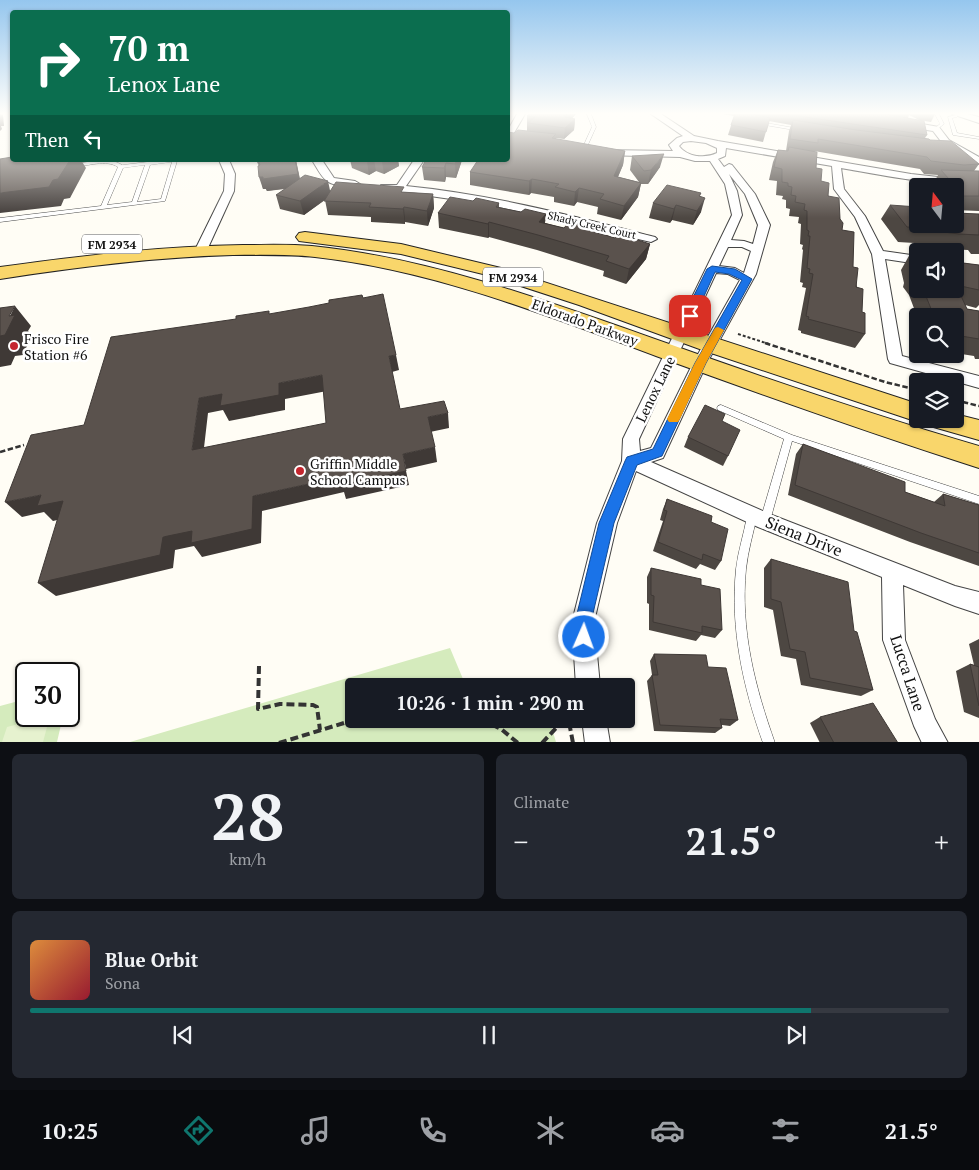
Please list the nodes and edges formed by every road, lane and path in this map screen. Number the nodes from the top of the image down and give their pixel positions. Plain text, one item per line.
1 (583, 149) edge
2 (677, 149) edge
3 (715, 149) edge
4 (953, 149) edge
5 (718, 152) junction
6 (680, 153) junction
7 (979, 161) edge
8 (162, 162) edge
9 (175, 162) edge
10 (225, 162) edge
11 (318, 162) edge
12 (418, 162) edge
13 (836, 163) junction
14 (148, 164) junction
15 (64, 167) edge
16 (121, 167) junction
17 (979, 181) edge
18 (400, 188) junction
19 (134, 204) junction
20 (103, 208) junction
21 (0, 220) edge
22 (651, 239) dead end
23 (204, 243) junction
24 (725, 243) junction
25 (757, 250) junction
26 (878, 254) junction
27 (0, 259) edge
28 (909, 259) edge
29 (39, 260) junction
30 (712, 269) junction
31 (0, 273) edge
32 (747, 279) junction
33 (738, 334) dead end
34 (677, 344) junction
35 (705, 354) junction
36 (979, 382) edge
37 (909, 388) edge
38 (964, 402) edge
39 (979, 406) edge
40 (720, 408) dead end
41 (909, 410) edge
42 (964, 426) edge
43 (979, 430) edge
44 (789, 437) junction
45 (24, 445) dead end
46 (0, 452) edge
47 (979, 457) edge
48 (632, 461) junction
49 (979, 500) edge
50 (759, 518) junction
51 (892, 571) junction
52 (979, 603) edge
53 (259, 666) dead end
54 (587, 678) edge
55 (345, 723) edge
56 (501, 728) edge
57 (596, 728) edge
58 (320, 730) junction
59 (279, 742) edge
60 (518, 742) edge
61 (542, 742) edge
62 (573, 742) edge
63 (598, 742) edge
64 (769, 742) edge
65 (936, 742) edge

1 - 6 street
2 - 6 street
3 - 5 street
4 - 7 street
5 - 6 street
5 - 13 street
5 - 24 street, Lenox Lane
5 - 25 street
8 - 14 lane
9 - 19 lane
10 - 23 street
11 - 18 street, Shady Creek Court
12 - 18 street
13 - 17 street
13 - 26 street
14 - 16 lane
14 - 19 lane
15 - 16 lane
16 - 20 lane
18 - 22 street, Shady Creek Court
19 - 20 lane
20 - 21 lane
23 - 29 main road, Eldorado Parkway / FM 2934
23 - 34 main road, Eldorado Parkway / FM 2934
24 - 25 street
24 - 30 street, Lenox Lane
25 - 32 street
26 - 28 street
26 - 36 street
27 - 29 main road, Eldorado Parkway / FM 2934
29 - 31 main road, Eldorado Parkway / FM 2934
30 - 32 street
30 - 34 street, Lenox Lane
32 - 35 street
33 - 37 path
34 - 35 main road, Eldorado Parkway / FM 2934
34 - 48 street, Lenox Lane
35 - 41 main road, Eldorado Parkway / FM 2934
35 - 47 main road, Eldorado Parkway / FM 2934
35 - 48 street
38 - 39 path
40 - 44 lane
42 - 43 main road
44 - 49 lane
44 - 50 lane
45 - 46 path
48 - 50 street, Siena Drive
48 - 54 street, Lenox Lane
50 - 51 street, Siena Drive
50 - 64 lane
51 - 52 street, Siena Drive
51 - 65 street, Lucca Lane
53 - 58 path
55 - 58 path
56 - 60 path
57 - 63 street
58 - 59 path
61 - 62 path

